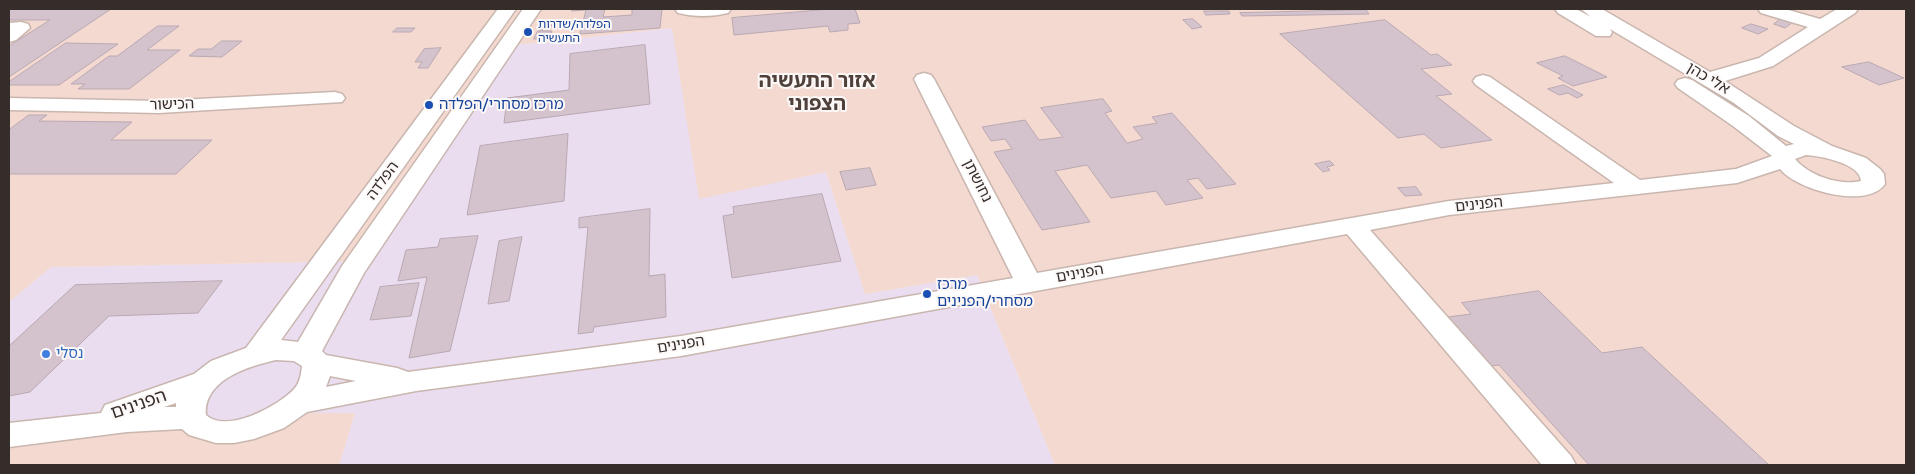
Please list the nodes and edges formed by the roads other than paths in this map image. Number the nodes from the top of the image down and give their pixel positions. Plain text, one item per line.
1 (507, 9) edge
2 (532, 9) edge
3 (684, 9) edge
4 (722, 9) edge
5 (1564, 9) edge
6 (1590, 9) edge
7 (1767, 9) edge
8 (1849, 9) edge
9 (1824, 26) junction
10 (9, 28) edge
11 (9, 36) edge
12 (924, 79) dead end
13 (1709, 79) junction
14 (1483, 81) dead end
15 (335, 98) dead end
16 (9, 104) edge
17 (1824, 150) junction
18 (1784, 157) junction
19 (1714, 179) junction
20 (1815, 182) junction
21 (1637, 188) junction
22 (1354, 225) junction
23 (1029, 283) junction
24 (257, 353) junction
25 (312, 359) junction
26 (205, 381) junction
27 (416, 381) junction
28 (300, 402) junction
29 (190, 417) junction
30 (74, 427) junction
31 (9, 435) edge
32 (1560, 465) edge

1 - 24 street, הפלדה
2 - 25 street, הפלדה
3 - 4 street
5 - 18 street, אלי כהן
6 - 13 street, אלי כהן
7 - 9 street
8 - 9 street
9 - 13 street
10 - 11 street
12 - 23 street, נחושתן
13 - 17 street, אלי כהן
14 - 21 street
15 - 16 street, הכישור
17 - 18 street, הפנינים
17 - 20 street
18 - 19 street, הפנינים
18 - 20 street, אלי כהן
19 - 20 street, הפנינים
19 - 21 street, הפנינים
21 - 22 street, הפנינים
22 - 23 street, הפנינים
22 - 32 street
23 - 27 street, הפנינים
24 - 25 street, הפנינים
24 - 26 street
25 - 27 street, הפנינים
25 - 28 street, הפלדה
26 - 29 street
26 - 30 street, הפנינים
27 - 28 street, הפנינים
28 - 29 street
29 - 30 street, הפנינים
30 - 31 street, הפנינים

